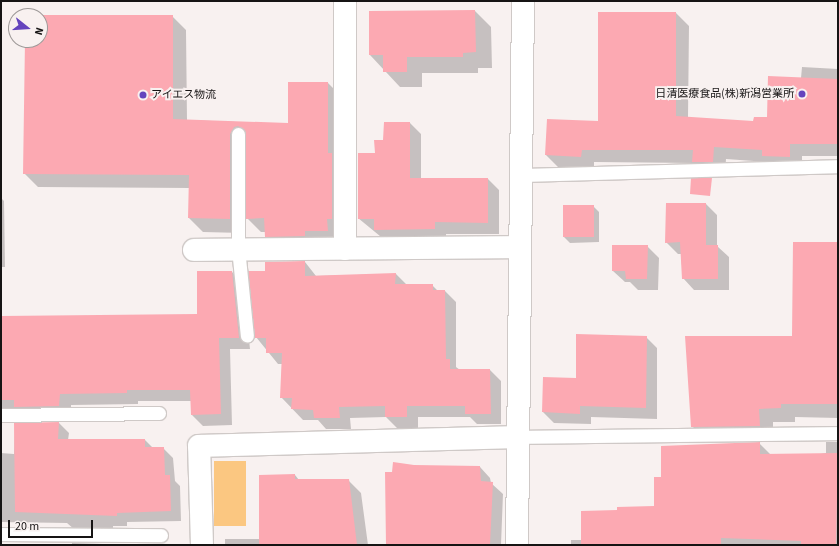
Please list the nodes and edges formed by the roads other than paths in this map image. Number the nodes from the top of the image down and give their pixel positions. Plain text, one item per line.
1 (345, 1) edge
2 (522, 1) edge
3 (238, 134) dead end
4 (838, 166) edge
5 (520, 175) junction
6 (519, 247) junction
7 (238, 248) junction
8 (345, 249) junction
9 (194, 250) dead end
10 (247, 336) dead end
11 (159, 413) dead end
12 (1, 415) edge
13 (838, 433) edge
14 (517, 437) junction
15 (1, 534) edge
16 (161, 535) dead end
17 (202, 545) edge
18 (517, 545) edge

1 - 8 street
2 - 5 street
3 - 7 lane
4 - 5 lane
5 - 6 street
6 - 8 street
6 - 14 street
7 - 8 street
7 - 9 street
7 - 10 lane
11 - 12 lane
13 - 14 lane
14 - 17 street
14 - 18 street
15 - 16 lane

